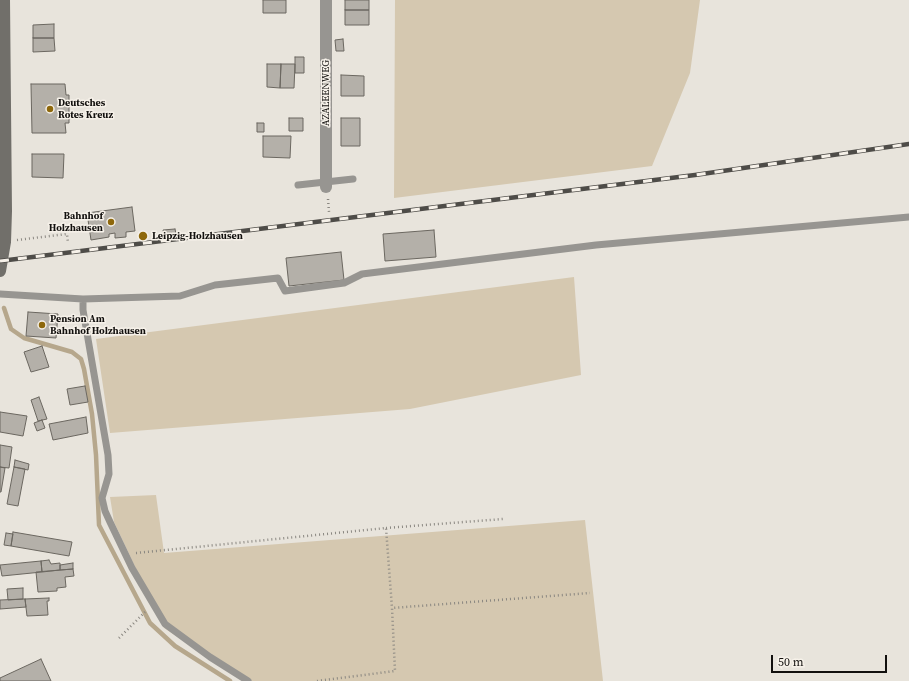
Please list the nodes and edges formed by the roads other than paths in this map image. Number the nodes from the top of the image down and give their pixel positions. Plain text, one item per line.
1 (4, 0) edge
2 (326, 0) edge
3 (3, 126) edge
4 (3, 169) edge
5 (353, 179) dead end
6 (326, 184) junction
7 (298, 185) dead end
8 (909, 217) edge
9 (0, 272) edge
10 (0, 294) edge
11 (83, 299) junction
12 (248, 681) edge

1 - 3 main road
2 - 6 street, AZALEENWEG
3 - 4 main road
4 - 9 main road
5 - 6 lane
6 - 7 lane
8 - 11 lane
10 - 11 lane
11 - 12 lane

